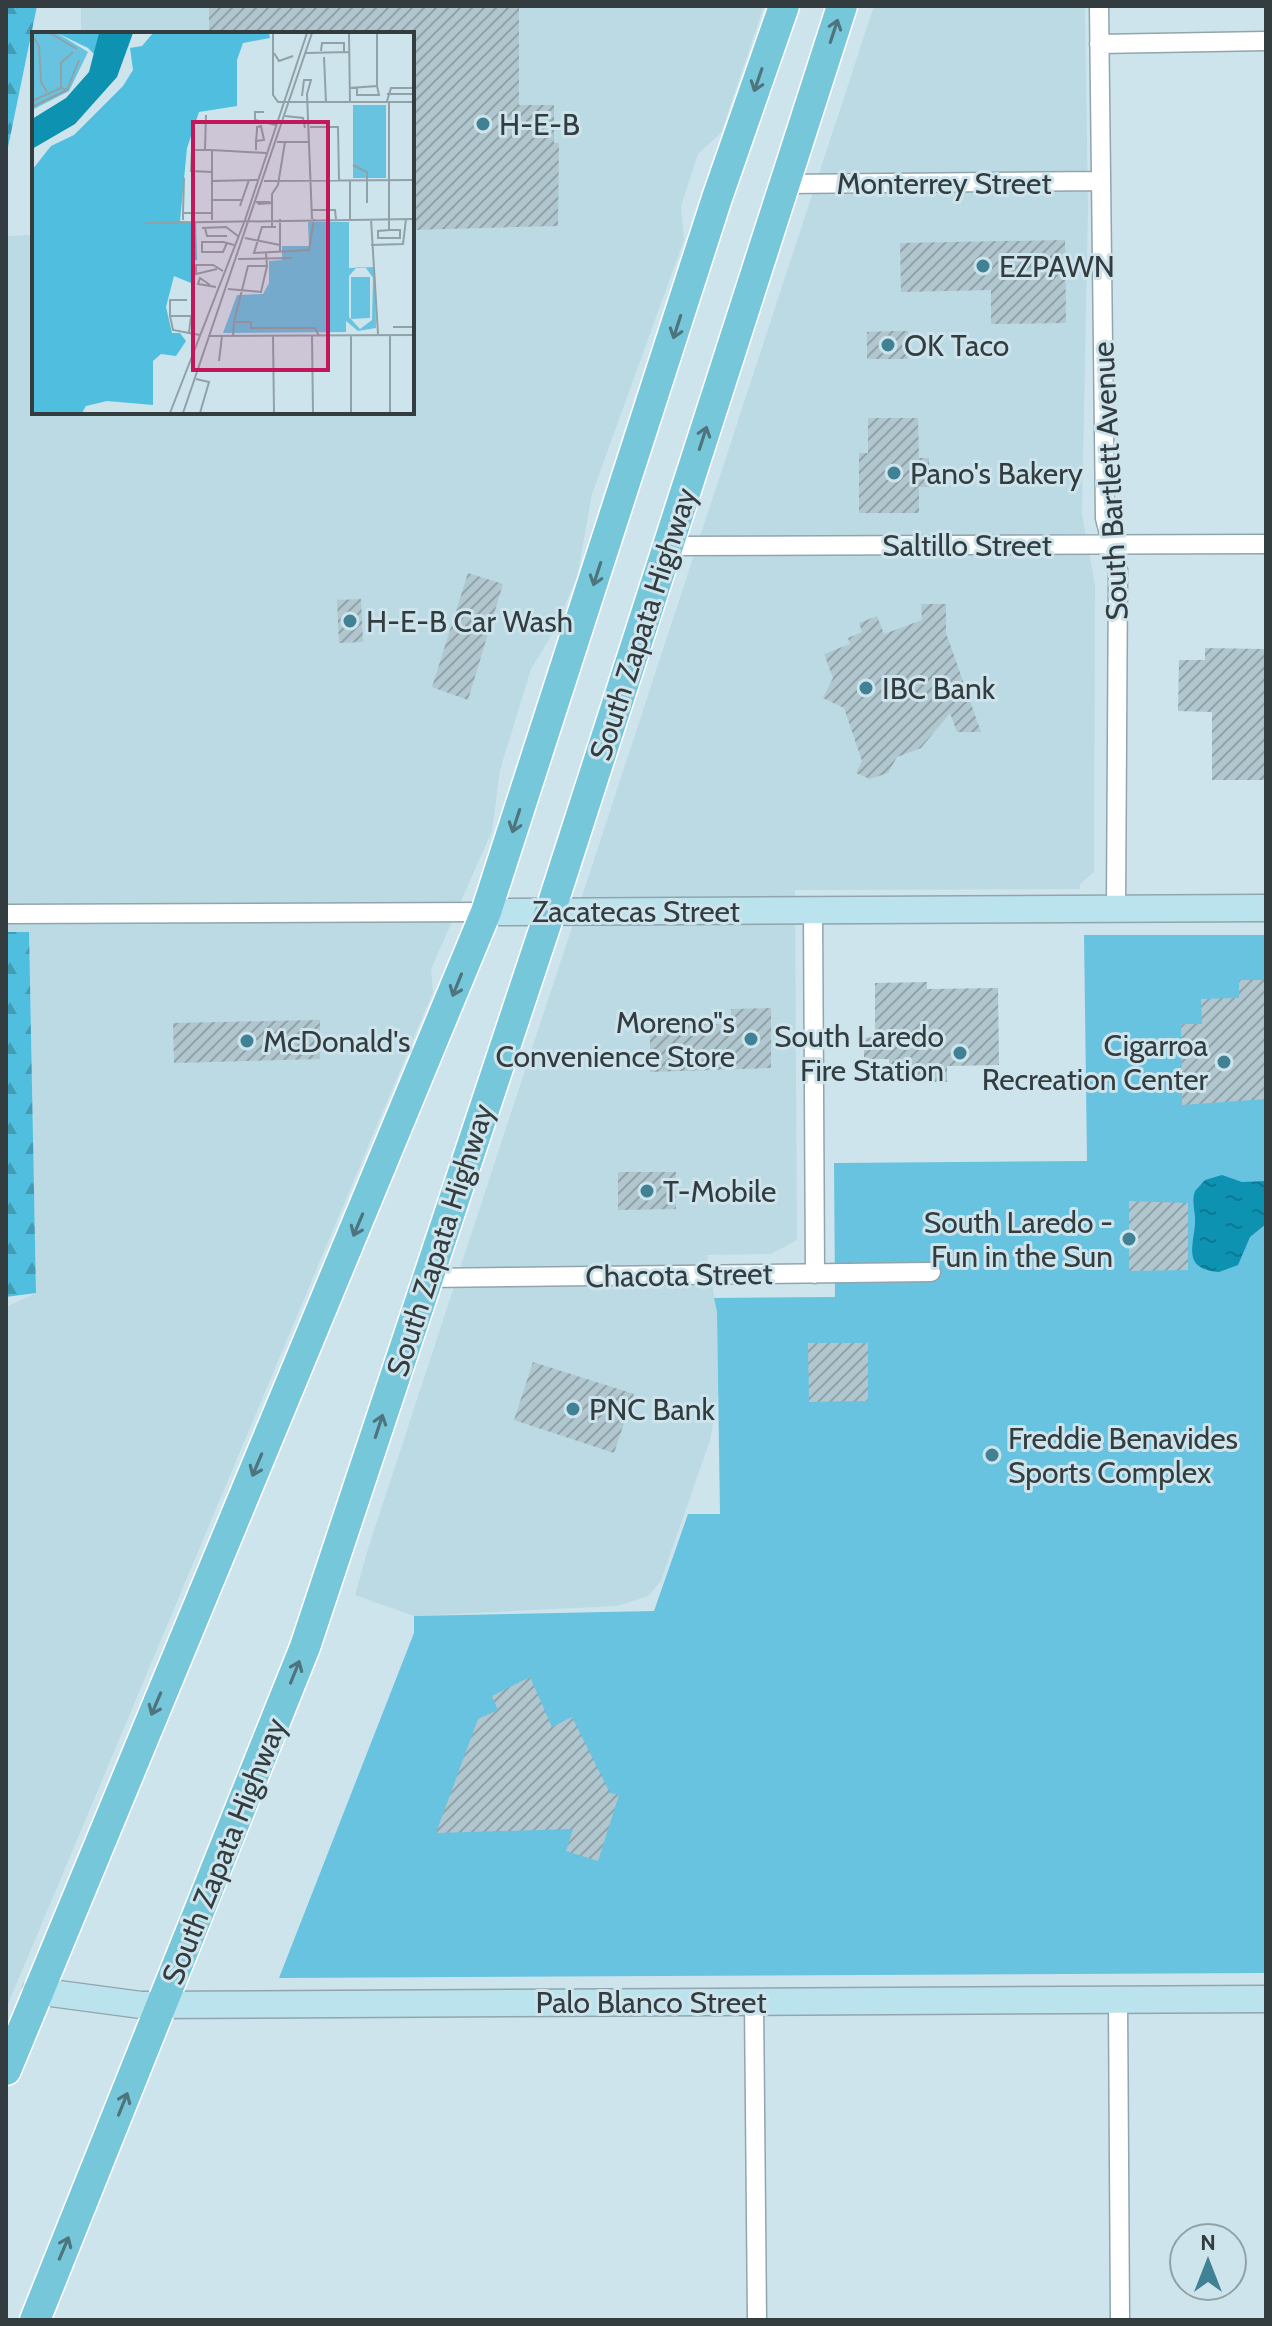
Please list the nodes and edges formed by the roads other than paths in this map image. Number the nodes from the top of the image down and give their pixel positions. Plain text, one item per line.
1 (784, 6) edge
2 (842, 6) edge
3 (1099, 6) edge
4 (1266, 41) edge
5 (1099, 44) junction
6 (1101, 181) junction
7 (786, 184) junction
8 (1112, 544) junction
9 (1266, 544) edge
10 (668, 546) junction
11 (1266, 908) edge
12 (1116, 909) junction
13 (813, 911) junction
14 (486, 912) junction
15 (550, 912) junction
16 (6, 914) edge
17 (931, 1272) dead end
18 (815, 1274) junction
19 (427, 1278) junction
20 (36, 1991) junction
21 (1266, 1999) edge
22 (1118, 2000) junction
23 (754, 2002) junction
24 (163, 2005) junction
25 (6, 2070) edge
26 (35, 2320) edge
27 (757, 2320) edge
28 (1120, 2320) edge

1 -> 14 main road, South Zapata Highway
7 -> 2 main road, South Zapata Highway
3 - 5 street, South Bartlett Avenue
4 - 5 street
5 - 6 street, South Bartlett Avenue
6 - 7 street, Monterrey Street
6 - 8 street, South Bartlett Avenue
10 -> 7 main road, South Zapata Highway
8 - 9 street, Saltillo Street
8 - 10 street, Saltillo Street
8 - 12 street, South Bartlett Avenue
10 - 15 main road, South Zapata Highway
11 - 12 street, Zacatecas Street
12 - 13 street, Zacatecas Street
13 - 15 street, Zacatecas Street
13 - 18 street
14 - 15 street, Zacatecas Street
14 - 16 street, Zacatecas Street
14 -> 20 main road, South Zapata Highway
15 - 19 main road, South Zapata Highway
17 - 18 street, Chacota Street
18 - 19 street, Chacota Street
24 -> 19 main road, South Zapata Highway
20 - 24 street, Palo Blanco Street
20 - 25 main road, South Zapata Highway
21 - 22 street, Palo Blanco Street
22 - 23 street, Palo Blanco Street
22 - 28 street
23 - 24 street, Palo Blanco Street
23 - 27 street
26 -> 24 main road, South Zapata Highway

